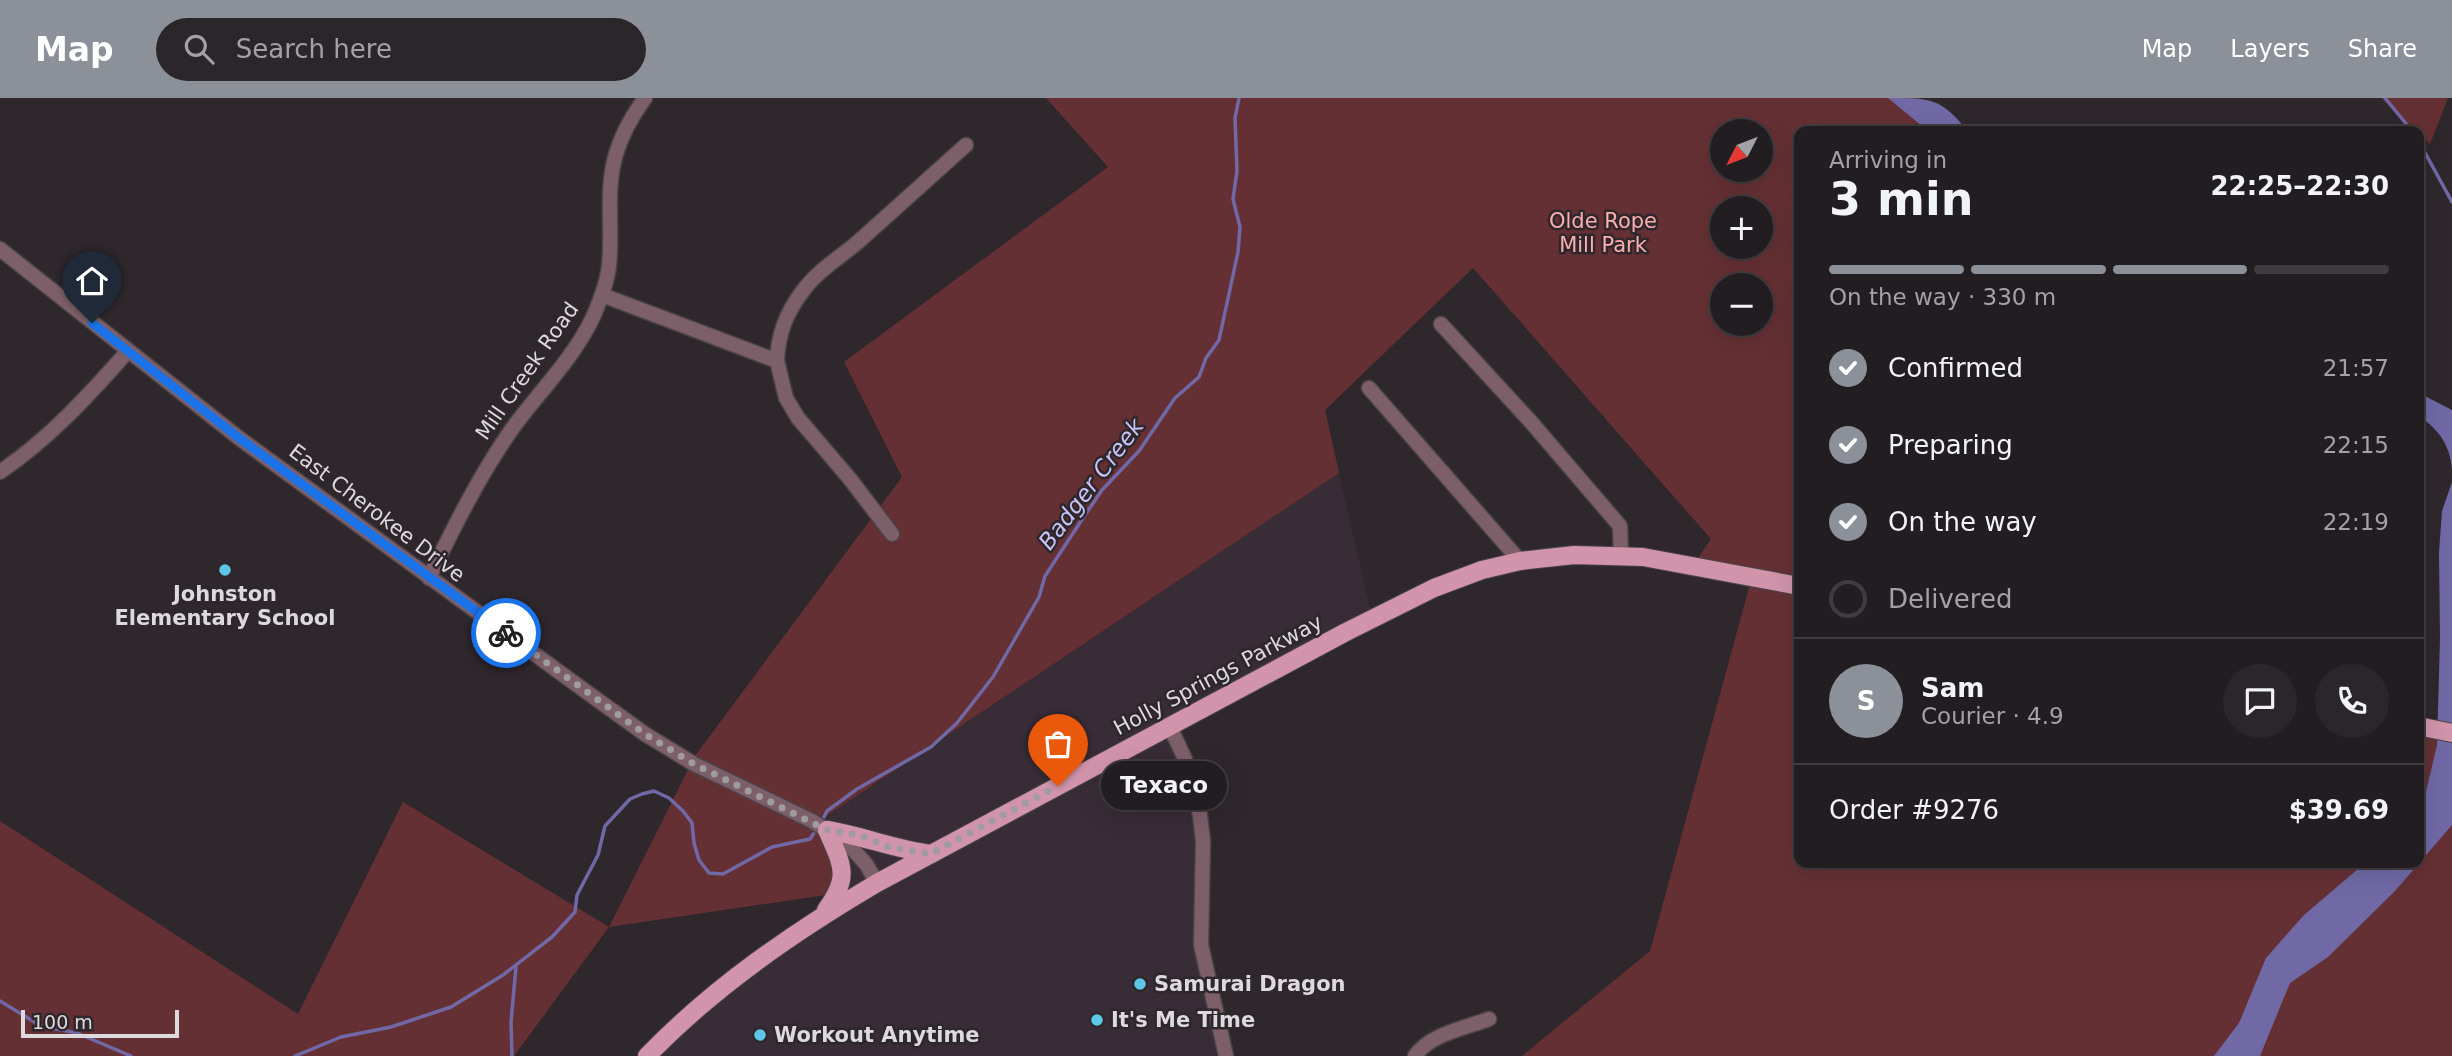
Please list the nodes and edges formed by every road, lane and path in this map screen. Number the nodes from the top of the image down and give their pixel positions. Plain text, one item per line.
1 (645, 98) edge
2 (966, 145) dead end
3 (0, 249) edge
4 (602, 295) junction
5 (1441, 324) dead end
6 (128, 351) junction
7 (777, 361) junction
8 (1369, 388) dead end
9 (0, 472) edge
10 (892, 534) dead end
11 (1620, 555) junction
12 (1520, 561) junction
13 (429, 579) junction
14 (1794, 585) edge
15 (1170, 727) junction
16 (2424, 727) edge
17 (2452, 733) edge
18 (827, 830) junction
19 (930, 854) junction
20 (877, 883) junction
21 (823, 914) junction
22 (1489, 1019) dead end
23 (647, 1056) edge
24 (1226, 1056) edge
25 (1415, 1056) edge

1 - 4 street, Mill Creek Road
2 - 7 street
3 - 6 street, East Cherokee Drive
4 - 7 street
4 - 13 street, Mill Creek Road
5 - 11 street
6 - 9 street
6 - 13 street, East Cherokee Drive
7 - 10 street
8 - 12 street
11 - 12 main road, Holly Springs Parkway
11 - 14 main road, Holly Springs Parkway
12 - 15 main road, Holly Springs Parkway
13 - 18 street, East Cherokee Drive
15 - 19 main road, Holly Springs Parkway
15 - 24 street
16 - 17 main road
18 - 19 main road
18 - 20 street, East Cherokee Drive
18 - 21 main road
19 - 20 main road, Holly Springs Parkway
20 - 21 main road, Holly Springs Parkway
21 - 23 main road, Holly Springs Parkway
22 - 25 street

